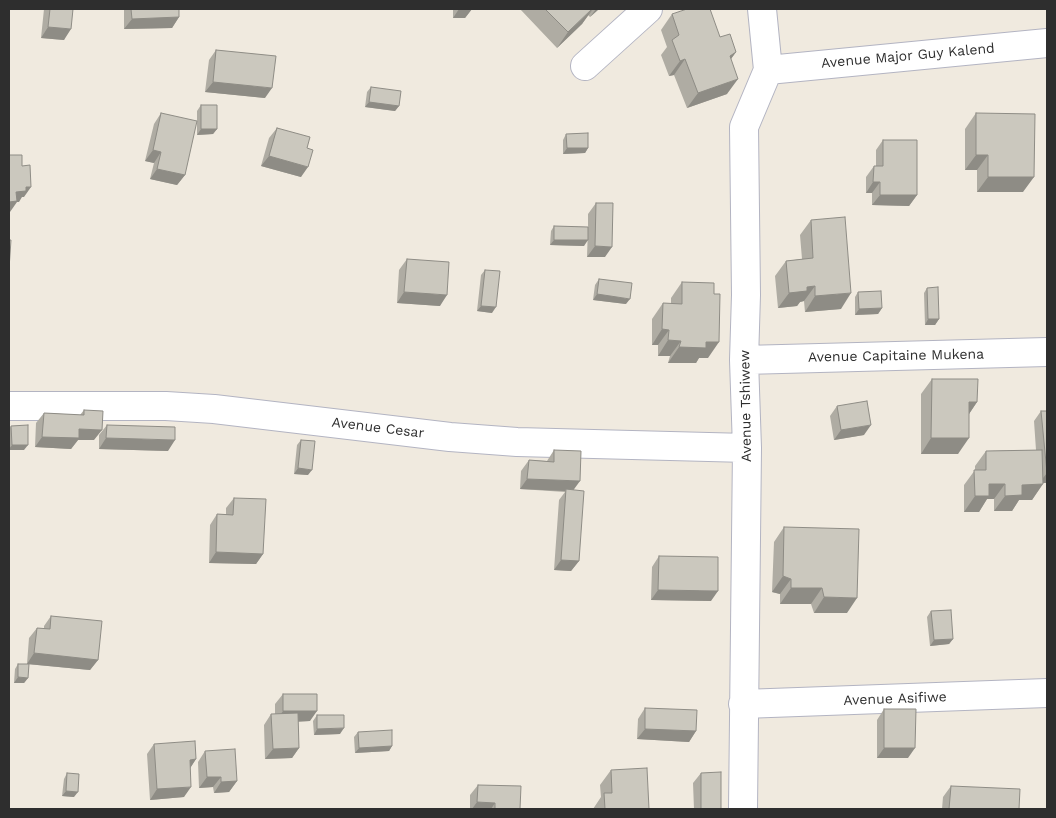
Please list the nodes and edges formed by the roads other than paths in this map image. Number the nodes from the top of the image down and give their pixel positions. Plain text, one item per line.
1 (648, 9) edge
2 (762, 9) edge
3 (1047, 43) edge
4 (585, 66) dead end
5 (768, 70) junction
6 (1047, 352) edge
7 (744, 360) junction
8 (9, 406) edge
9 (747, 448) junction
10 (1047, 693) edge
11 (743, 704) junction
12 (743, 809) edge

1 - 4 street
2 - 5 street, Avenue Tshiwew
3 - 5 street, Avenue Major Guy Kalend
5 - 7 street, Avenue Tshiwew
6 - 7 street, Avenue Capitaine Mukena
7 - 9 street, Avenue Tshiwew
8 - 9 street, Avenue Cesar
9 - 11 street, Avenue Tshiwew
10 - 11 street, Avenue Asifiwe
11 - 12 street, Avenue Tshiwew

